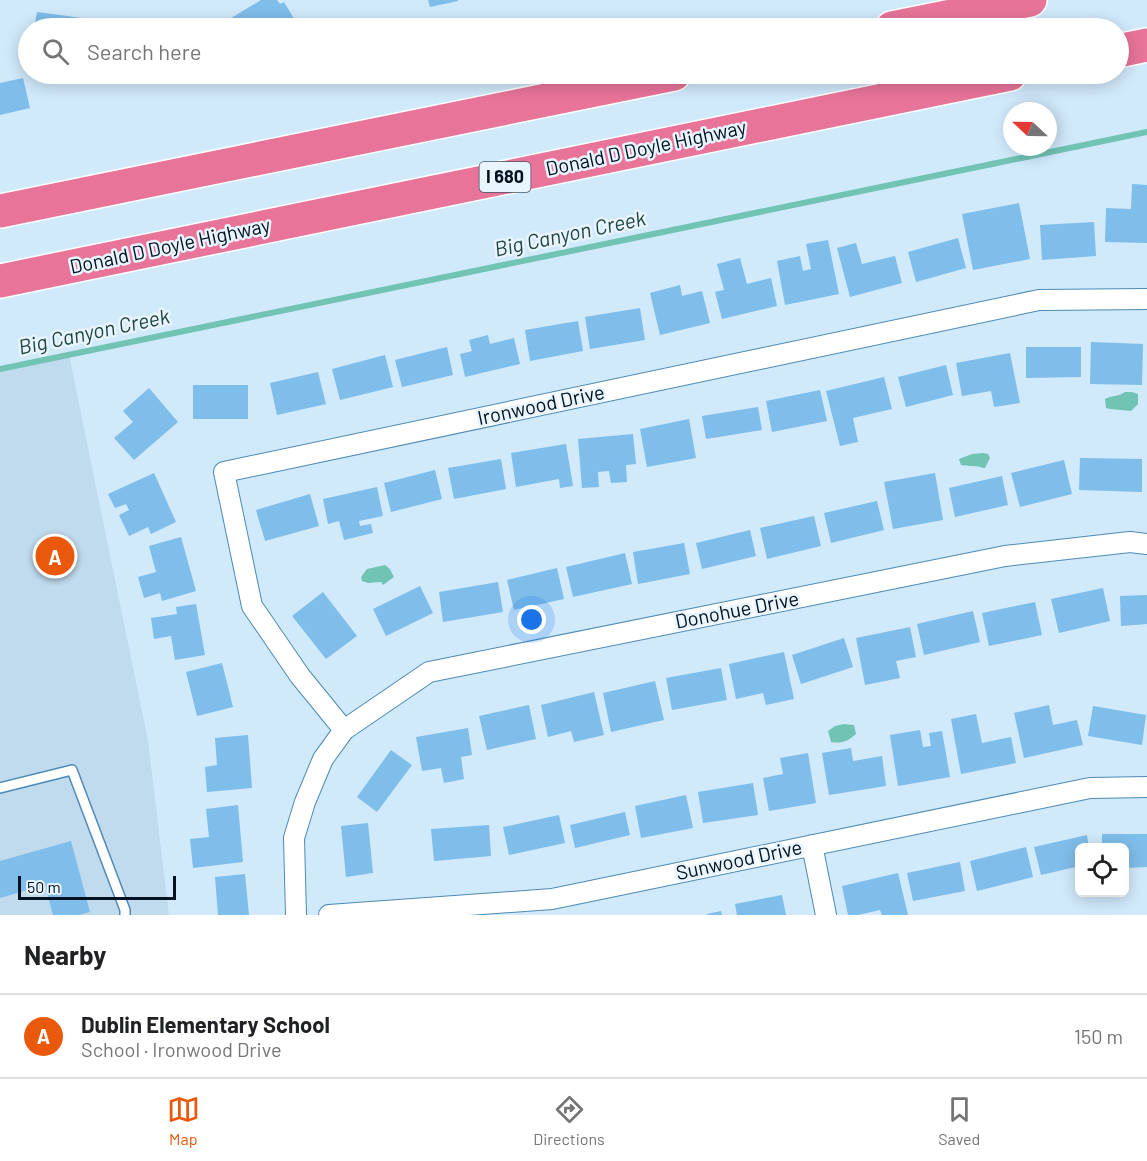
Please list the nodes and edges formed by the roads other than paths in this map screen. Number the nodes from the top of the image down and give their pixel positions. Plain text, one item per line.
1 (1030, 0) edge
2 (941, 18) edge
3 (1147, 45) edge
4 (1129, 49) edge
5 (625, 84) edge
6 (961, 84) edge
7 (0, 212) edge
8 (0, 280) edge
9 (1147, 299) edge
10 (1147, 544) edge
11 (344, 730) junction
12 (1147, 787) edge
13 (0, 788) edge
14 (812, 844) junction
15 (553, 907) edge
16 (125, 915) edge
17 (296, 915) edge
18 (329, 915) edge
19 (826, 915) edge

1 - 2 highway
3 - 4 highway
5 - 7 highway
6 - 8 highway, Donald D Doyle Highway / I 680
9 - 11 street, Ironwood Drive
10 - 11 street, Donohue Drive
11 - 17 street, Donohue Drive
12 - 14 street, Sunwood Drive
13 - 16 lane
14 - 15 street, Sunwood Drive
14 - 19 street
15 - 18 street, Sunwood Drive

